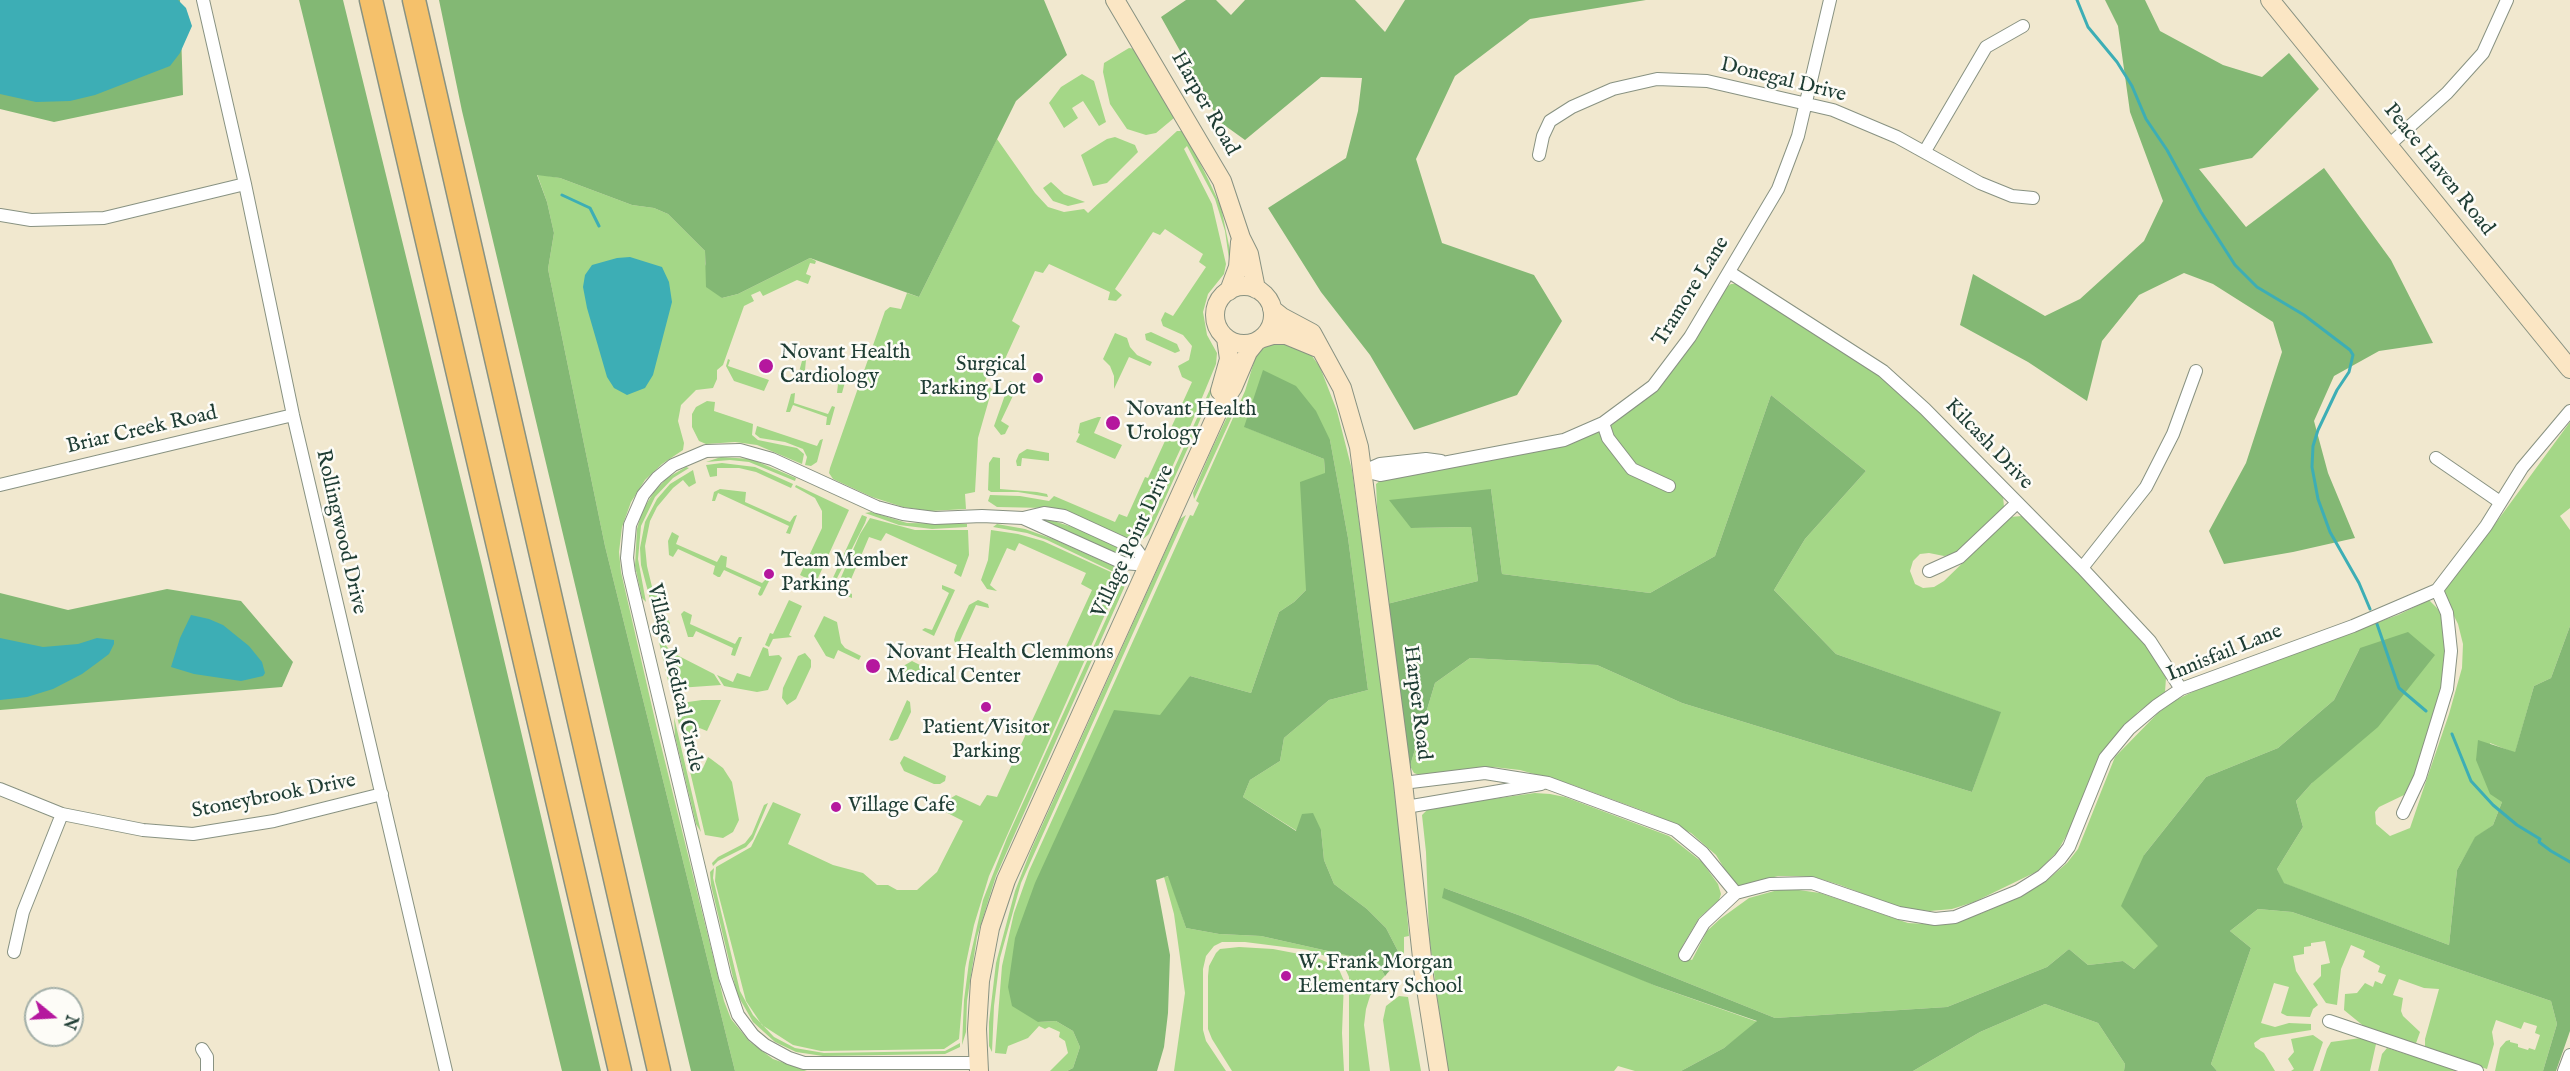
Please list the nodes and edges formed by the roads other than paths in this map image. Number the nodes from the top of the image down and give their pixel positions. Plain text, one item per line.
1 (203, 0) edge
2 (370, 0) edge
3 (414, 0) edge
4 (1115, 0) edge
5 (1830, 0) edge
6 (2270, 0) edge
7 (2508, 0) edge
8 (2023, 26) dead end
9 (1807, 102) junction
10 (2389, 145) junction
11 (1925, 151) junction
12 (1539, 154) dead end
13 (245, 184) junction
14 (2033, 198) dead end
15 (0, 215) edge
16 (1241, 238) junction
17 (1729, 272) junction
18 (1256, 289) junction
19 (1229, 291) junction
20 (1272, 309) junction
21 (1226, 338) junction
22 (1258, 340) junction
23 (1320, 349) junction
24 (2570, 369) edge
25 (2196, 371) dead end
26 (1220, 407) junction
27 (2570, 411) edge
28 (293, 415) junction
29 (1604, 423) junction
30 (2436, 458) dead end
31 (1364, 471) junction
32 (0, 484) edge
33 (1669, 486) dead end
34 (2500, 502) junction
35 (2018, 503) junction
36 (1023, 518) junction
37 (1148, 565) junction
38 (2082, 568) junction
39 (1929, 571) dead end
40 (2437, 590) junction
41 (2181, 689) junction
42 (1463, 776) junction
43 (1403, 783) junction
44 (1548, 783) junction
45 (0, 789) edge
46 (382, 794) junction
47 (1466, 798) junction
48 (1406, 807) junction
49 (2403, 813) dead end
50 (62, 814) junction
51 (1736, 893) junction
52 (14, 952) dead end
53 (1685, 955) dead end
54 (2329, 1021) dead end
55 (202, 1049) dead end
56 (2570, 1055) edge
57 (979, 1067) edge
58 (207, 1071) edge
59 (446, 1071) edge
60 (620, 1071) edge
61 (658, 1071) edge
62 (1439, 1071) edge
63 (2477, 1071) edge
64 (2564, 1071) edge

1 - 13 street, Rollingwood Drive
2 - 60 highway
3 - 61 highway
4 - 16 main road, Harper Road
5 - 9 street, Tramore Lane
6 - 10 main road, Peace Haven Road
7 - 10 street
8 - 11 street
9 - 11 street, Donegal Drive
9 - 12 street, Donegal Drive
9 - 17 street, Tramore Lane
10 - 24 main road, Peace Haven Road
11 - 14 street, Donegal Drive
13 - 15 street
13 - 28 street, Rollingwood Drive
16 - 18 main road, Harper Road
16 - 19 main road, Harper Road
17 - 29 street, Tramore Lane
17 - 35 street, Kilcash Drive
18 - 19 main road
18 - 20 main road
19 - 21 main road
20 - 22 main road
20 - 23 main road, Harper Road
21 - 22 main road
21 - 26 main road, Village Point Drive
22 - 23 main road
22 - 26 main road, Village Point Drive
23 - 31 main road, Harper Road
25 - 38 street
26 - 37 main road, Village Point Drive
27 - 34 street, Innisfail Lane
28 - 32 street, Briar Creek Road
28 - 46 street, Rollingwood Drive
29 - 31 street, Tramore Lane
29 - 33 street
30 - 34 street
31 - 43 main road, Harper Road
34 - 40 street, Innisfail Lane
35 - 38 street, Kilcash Drive
35 - 39 street
36 - 37 street, Village Medical Circle
36 - 37 street, Village Medical Circle
36 - 57 street, Village Medical Circle
37 - 57 main road, Village Point Drive
38 - 41 street, Kilcash Drive
40 - 41 street, Innisfail Lane
40 - 49 street
41 - 51 street, Innisfail Lane
42 - 43 street
42 - 44 street
42 - 47 street
43 - 48 main road, Harper Road
44 - 47 street
44 - 51 street
45 - 50 street, Stoneybrook Drive
46 - 50 street, Stoneybrook Drive
46 - 59 street, Rollingwood Drive
47 - 48 street
48 - 62 main road, Harper Road
50 - 52 street
51 - 53 street, Innisfail Lane
54 - 63 street
55 - 58 street
56 - 64 street

